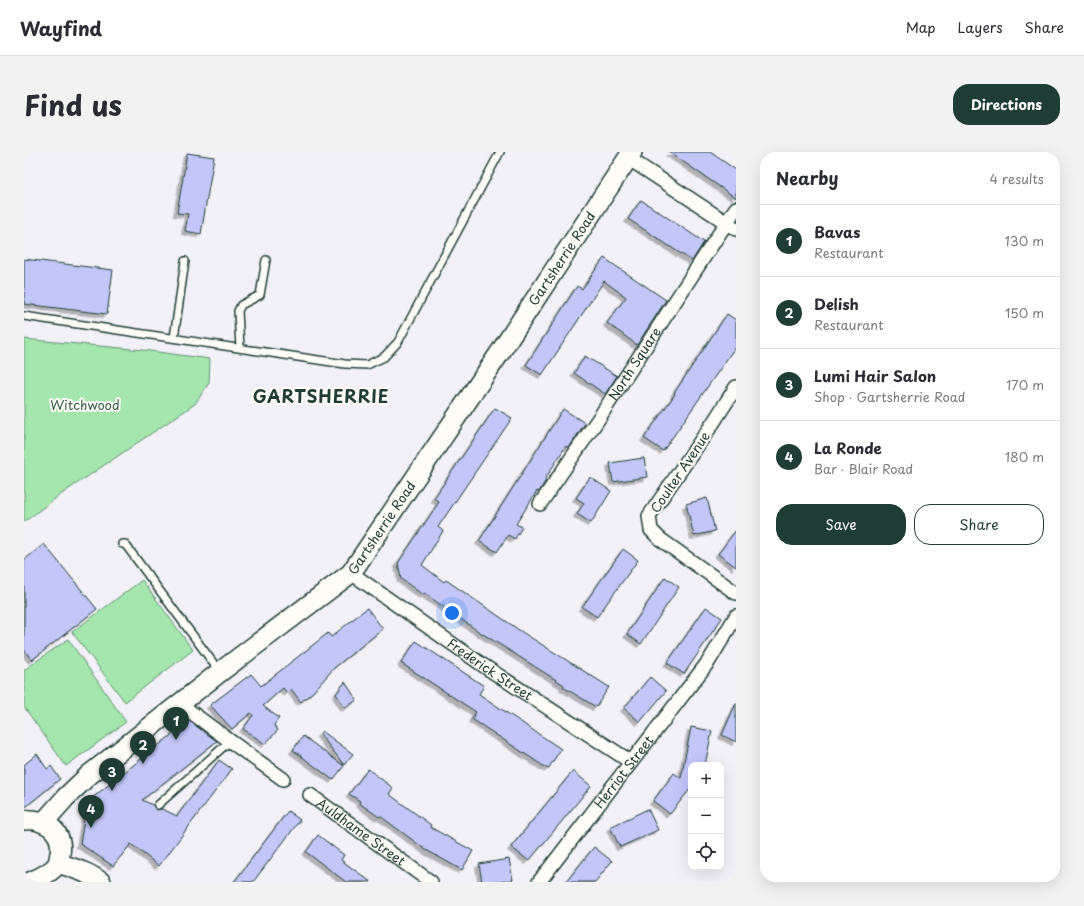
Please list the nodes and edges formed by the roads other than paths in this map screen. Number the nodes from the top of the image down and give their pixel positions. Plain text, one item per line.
1 (500, 152) edge
2 (630, 155) edge
3 (736, 208) edge
4 (731, 226) edge
5 (266, 260) dead end
6 (185, 261) dead end
7 (24, 316) edge
8 (174, 338) junction
9 (240, 348) junction
10 (736, 387) edge
11 (540, 504) dead end
12 (122, 544) dead end
13 (351, 573) junction
14 (736, 594) edge
15 (736, 616) edge
16 (220, 672) junction
17 (180, 704) junction
18 (230, 741) junction
19 (631, 762) junction
20 (284, 779) dead end
21 (310, 795) dead end
22 (158, 805) dead end
23 (24, 820) edge
24 (43, 823) junction
25 (58, 863) junction
26 (30, 882) edge
27 (101, 882) edge
28 (431, 882) edge
29 (539, 882) edge

1 - 9 lane
2 - 4 street
2 - 13 street, Gartsherrie Road
3 - 4 street, North Square
4 - 11 street, North Square
5 - 9 lane
6 - 8 lane
7 - 8 lane
8 - 9 lane
10 - 14 street, Coulter Avenue
12 - 16 lane
13 - 16 street, Gartsherrie Road
13 - 19 street, Frederick Street
15 - 19 street, Herriot Street
16 - 17 street, Gartsherrie Road
17 - 18 street
17 - 24 street, Gartsherrie Road
18 - 20 street
18 - 22 lane
19 - 29 street, Herriot Street
21 - 28 street, Auldhame Street
23 - 24 street
24 - 25 street
25 - 26 street
25 - 27 street

